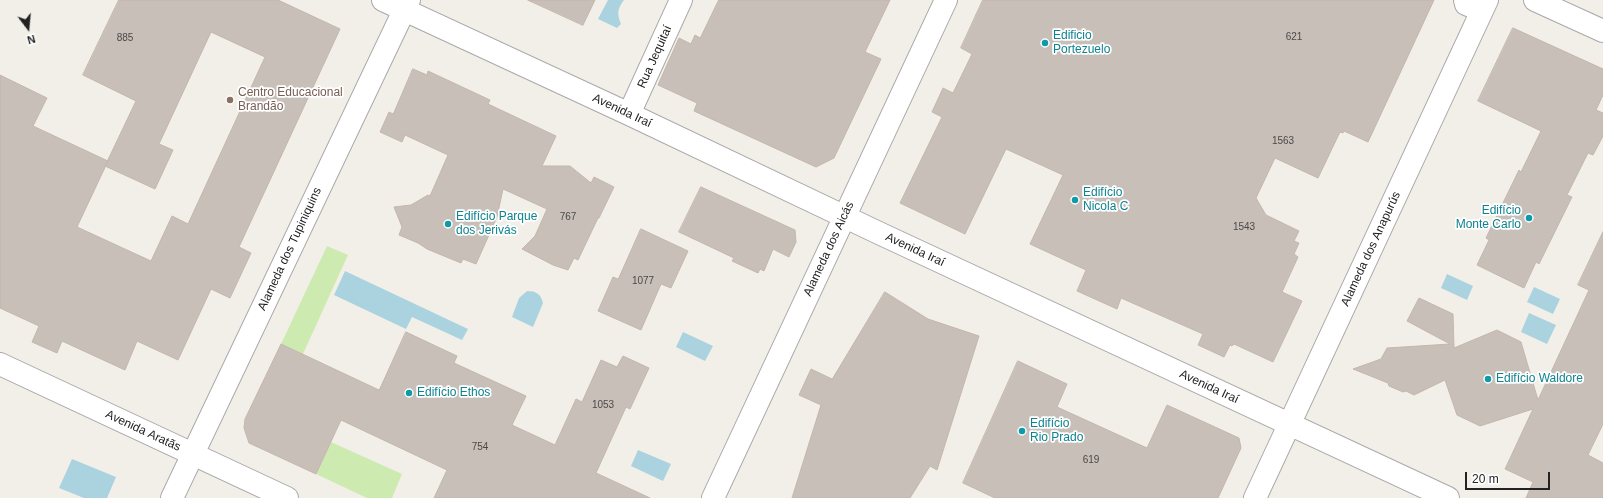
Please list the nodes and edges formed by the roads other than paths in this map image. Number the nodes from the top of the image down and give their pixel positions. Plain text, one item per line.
1 (383, 0) edge
2 (681, 0) edge
3 (946, 0) edge
4 (1535, 0) edge
5 (1478, 4) edge
6 (406, 5) edge
7 (1603, 31) edge
8 (629, 114) junction
9 (844, 217) junction
10 (0, 364) edge
11 (1289, 424) junction
12 (192, 454) junction
13 (172, 498) edge
14 (287, 498) edge
15 (713, 498) edge
16 (1254, 498) edge
17 (1448, 498) edge

1 - 6 street, Avenida Iraí
2 - 8 street, Rua Jequitaí
3 - 9 street, Alameda dos Aicás
4 - 7 street
5 - 11 street, Alameda dos Anapurús
6 - 8 street, Avenida Iraí
6 - 12 street, Alameda dos Tupiniquins
8 - 9 street, Avenida Iraí
9 - 11 street, Avenida Iraí
9 - 15 street, Alameda dos Aicás
10 - 12 street, Avenida Aratãs
11 - 16 street, Alameda dos Anapurús
11 - 17 street, Avenida Iraí
12 - 13 street, Alameda dos Tupiniquins
12 - 14 street, Avenida Aratãs

